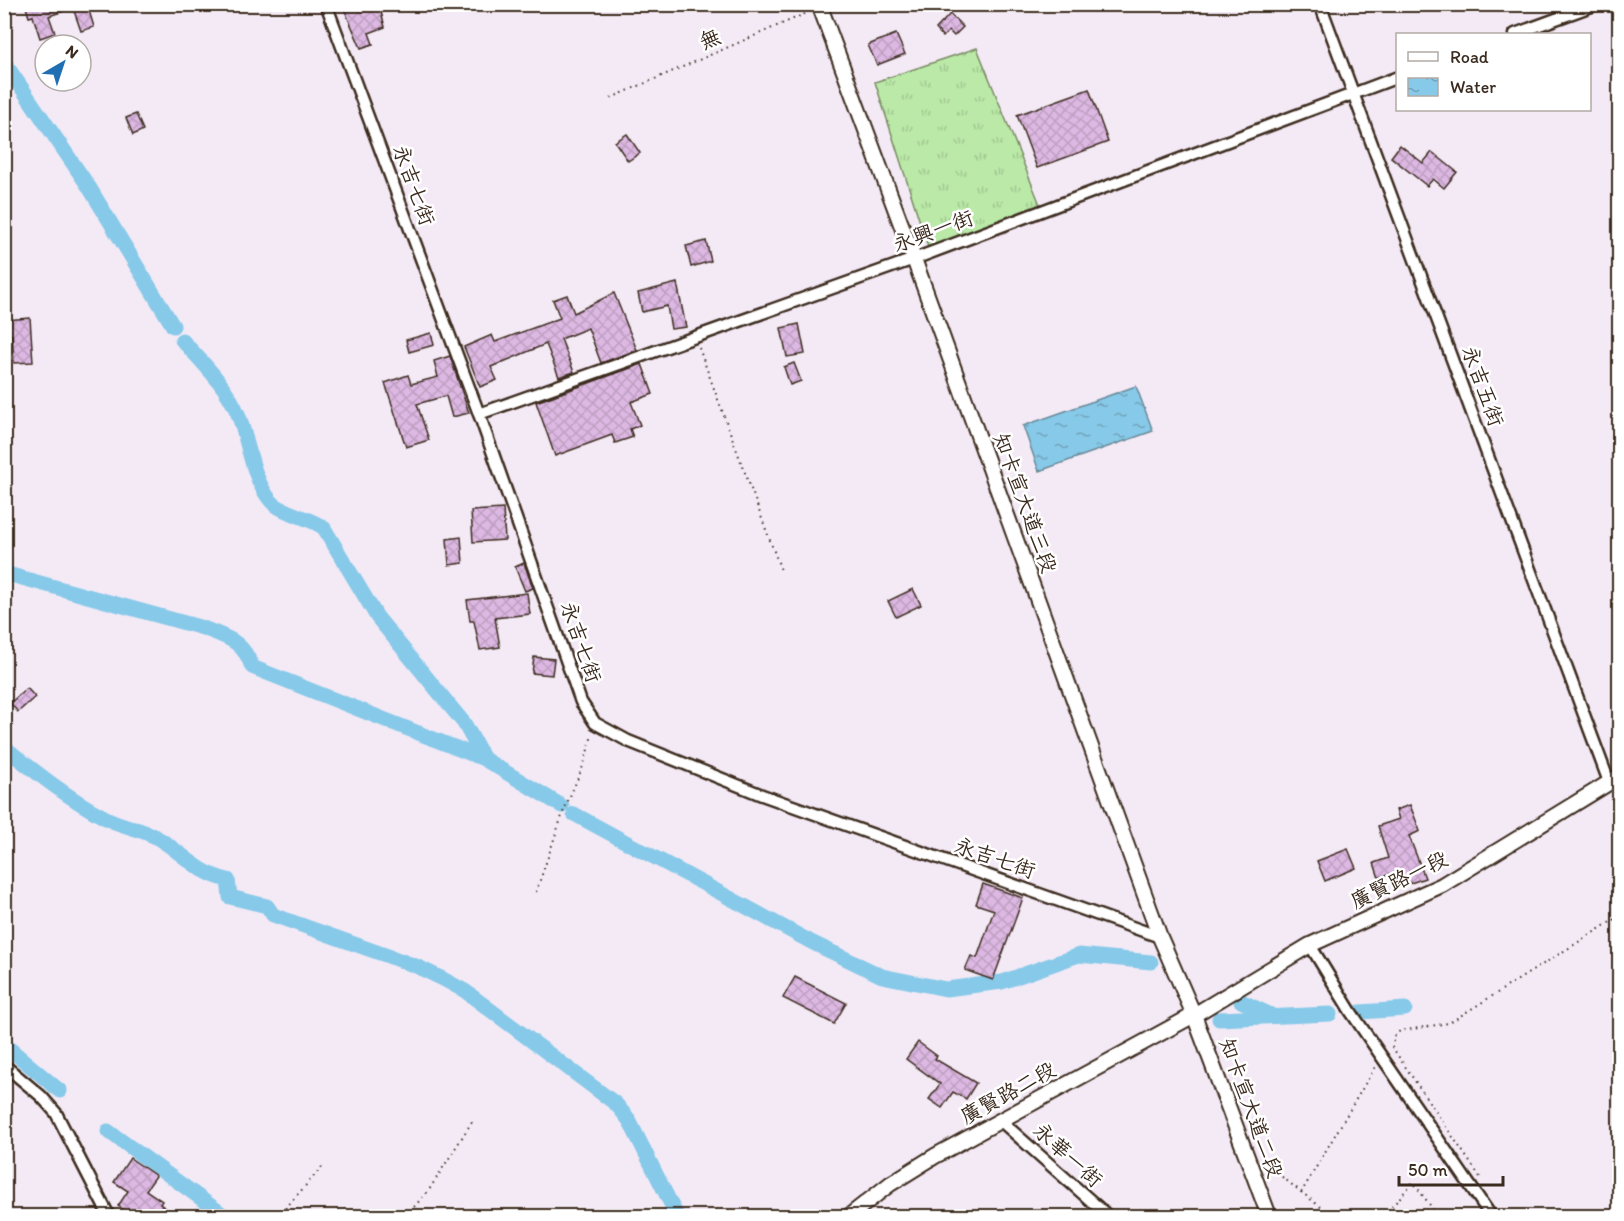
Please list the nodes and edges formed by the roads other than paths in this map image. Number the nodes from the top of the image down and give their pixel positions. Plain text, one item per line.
1 (326, 4) edge
2 (1320, 4) edge
3 (1597, 4) edge
4 (819, 6) edge
5 (1518, 33) edge
6 (1396, 78) edge
7 (1353, 94) junction
8 (914, 259) junction
9 (479, 414) junction
10 (1614, 779) edge
11 (1160, 937) junction
12 (1310, 945) junction
13 (1194, 1015) junction
14 (4, 1065) edge
15 (1002, 1122) junction
16 (109, 1216) edge
17 (849, 1216) edge
18 (1108, 1216) edge
19 (1269, 1216) edge
20 (1491, 1216) edge

1 - 9 street, 永吉七街
2 - 7 street, 永吉五街
3 - 5 street
4 - 8 street, 知卡宣大道三段
6 - 7 street, 永興一街
7 - 8 street, 永興一街
7 - 10 street, 永吉五街
8 - 9 street, 永興一街
8 - 11 street, 知卡宣大道三段
9 - 11 street, 永吉七街
10 - 12 street, 廣賢路一段
11 - 13 street, 知卡宣大道三段
12 - 13 street, 廣賢路一段
12 - 20 street
13 - 15 street, 廣賢路二段
13 - 19 street, 知卡宣大道二段
14 - 16 street
15 - 17 street, 廣賢路二段
15 - 18 street, 永華一街

